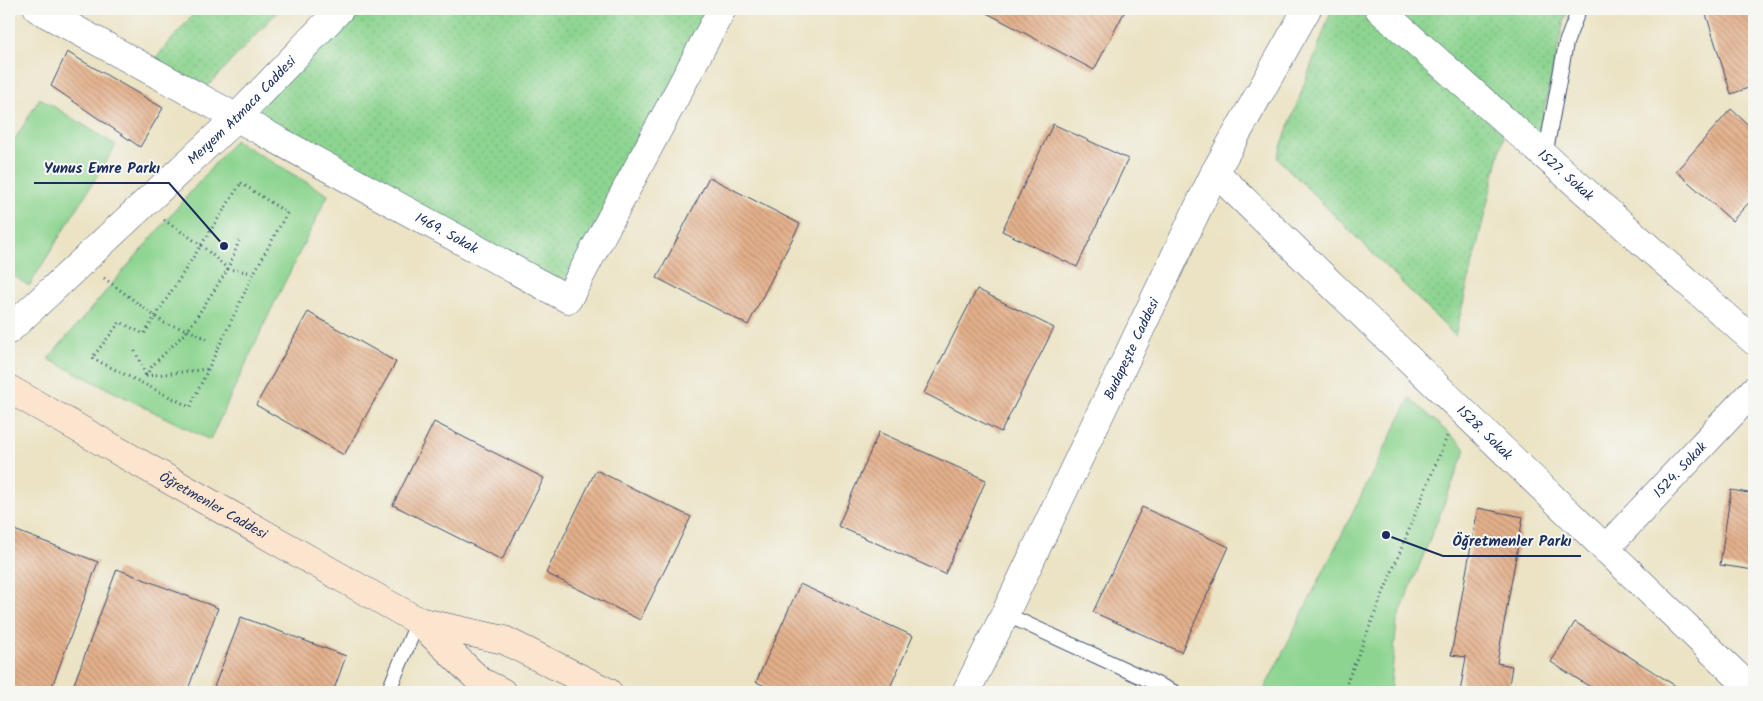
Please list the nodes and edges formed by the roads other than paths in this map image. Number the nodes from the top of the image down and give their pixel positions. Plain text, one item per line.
1 (38, 9) edge
2 (340, 9) edge
3 (722, 9) edge
4 (1379, 9) edge
5 (1579, 9) edge
6 (1298, 13) edge
7 (236, 118) junction
8 (1545, 156) junction
9 (1215, 172) junction
10 (9, 330) edge
11 (1754, 341) edge
12 (9, 389) edge
13 (1754, 390) edge
14 (1605, 549) junction
15 (1005, 614) junction
16 (418, 621) junction
17 (388, 692) edge
18 (502, 692) edge
19 (608, 692) edge
20 (966, 692) edge
21 (1174, 692) edge
22 (1754, 692) edge

1 - 7 street, 1469. Sokak
2 - 7 street, Meryem Atmaca Caddesi
3 - 7 street, 1469. Sokak
4 - 8 street, 1527. Sokak
5 - 8 lane
6 - 9 street, Budapeşte Caddesi
7 - 10 street, Meryem Atmaca Caddesi
8 - 11 street, 1527. Sokak
9 - 14 street, 1528. Sokak
9 - 15 street, Budapeşte Caddesi
12 - 16 main road, Öğretmenler Caddesi
13 - 14 street, 1524. Sokak
14 - 22 street, 1528. Sokak
15 - 20 street, Budapeşte Caddesi
15 - 21 lane
16 - 17 lane
16 - 18 main road, Öğretmenler Caddesi
16 - 19 main road, Öğretmenler Caddesi

